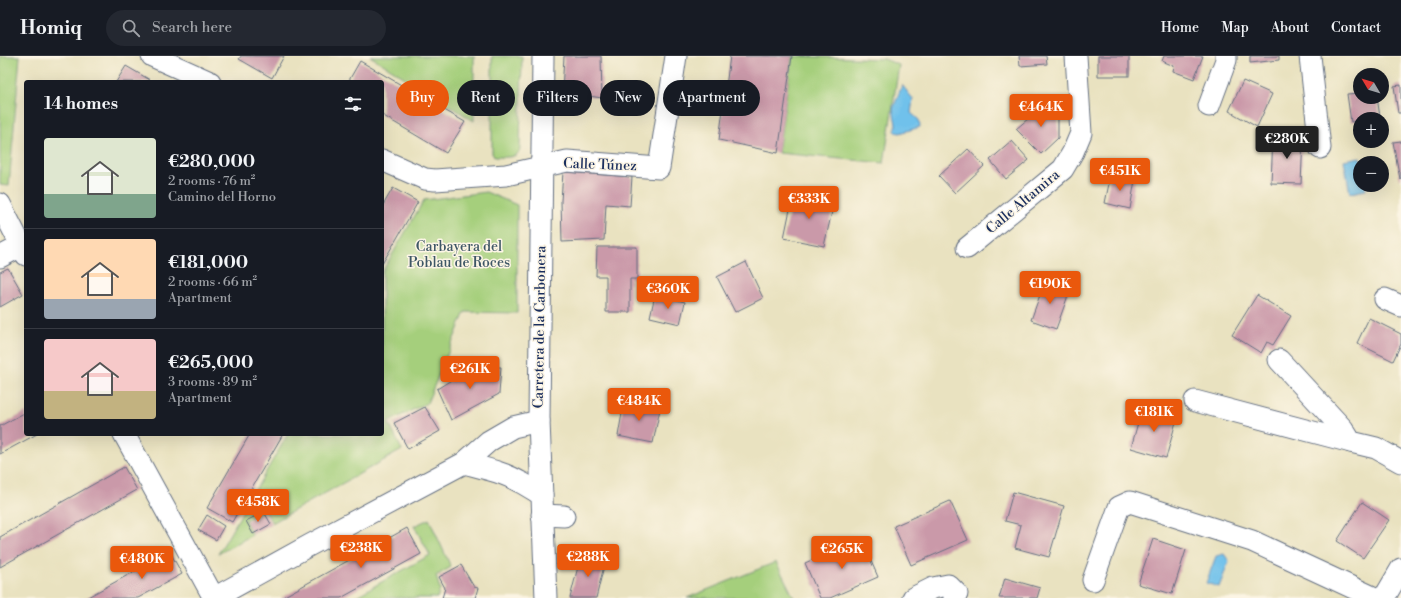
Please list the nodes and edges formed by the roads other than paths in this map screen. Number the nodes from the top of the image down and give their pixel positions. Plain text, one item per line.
1 (152, 56) edge
2 (543, 56) edge
3 (676, 56) edge
4 (1076, 56) edge
5 (1226, 56) edge
6 (1310, 56) edge
7 (206, 80) edge
8 (1209, 106) dead end
9 (1320, 148) dead end
10 (384, 161) edge
11 (542, 166) junction
12 (0, 204) edge
13 (967, 248) dead end
14 (24, 250) edge
15 (0, 257) edge
16 (1279, 360) dead end
17 (1195, 401) dead end
18 (539, 421) junction
19 (125, 436) edge
20 (1351, 442) junction
21 (1401, 462) edge
22 (464, 463) junction
23 (542, 505) junction
24 (564, 516) dead end
25 (1401, 569) edge
26 (1093, 580) dead end
27 (214, 598) edge
28 (546, 598) edge
29 (912, 598) edge
30 (954, 598) edge
31 (1375, 598) edge
32 (1384, 598) edge

1 - 7 street
2 - 11 street, Carretera de la Carbonera
3 - 11 street, Calle Túnez
4 - 13 street, Calle Altamira
5 - 8 street
6 - 9 street
10 - 11 street, Calle Túnez
11 - 18 street, Carretera de la Carbonera
12 - 14 street
14 - 15 street
16 - 20 street
17 - 20 street
18 - 22 street
18 - 23 street, Carretera de la Carbonera
19 - 27 street
20 - 21 street
22 - 23 street
22 - 27 street
23 - 24 street
23 - 28 street, Carretera de la Carbonera
25 - 32 street
26 - 31 street
29 - 30 street

